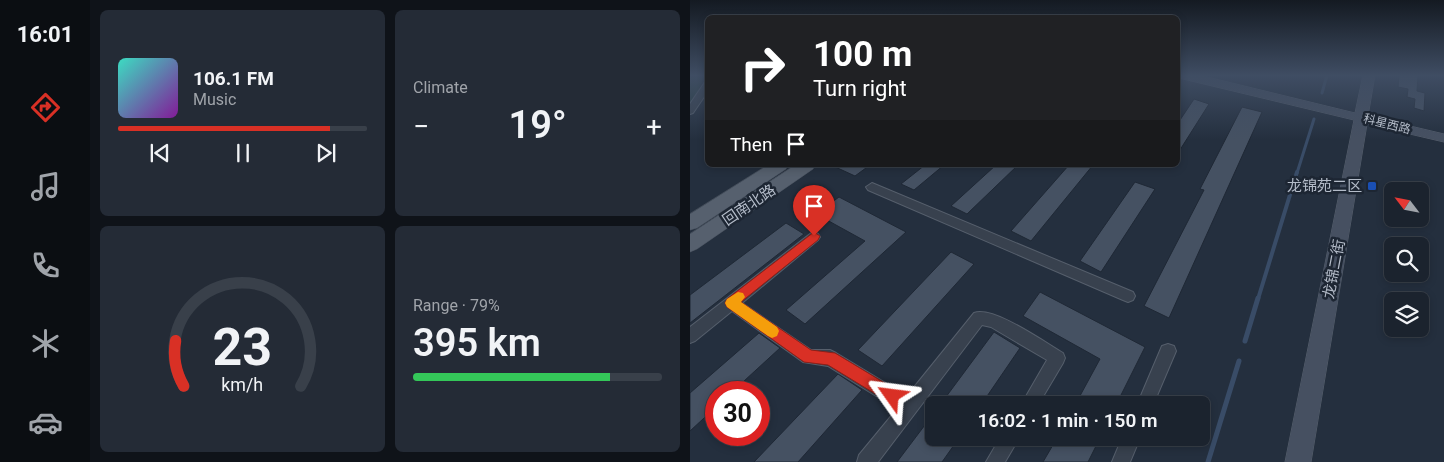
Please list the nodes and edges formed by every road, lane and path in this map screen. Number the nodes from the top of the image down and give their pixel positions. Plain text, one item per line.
1 (700, 97) edge
2 (1279, 97) edge
3 (1293, 97) edge
4 (1366, 97) edge
5 (690, 111) edge
6 (1362, 115) junction
7 (1444, 130) edge
8 (1444, 138) edge
9 (777, 167) edge
10 (804, 167) edge
11 (872, 187) dead end
12 (690, 224) edge
13 (814, 236) dead end
14 (690, 244) edge
15 (1128, 296) dead end
16 (731, 303) junction
17 (690, 336) edge
18 (1168, 351) dead end
19 (1034, 396) edge
20 (1149, 396) edge
21 (908, 406) junction
22 (1005, 446) edge
23 (1128, 446) edge
24 (866, 462) edge
25 (995, 462) edge
26 (1121, 462) edge
27 (1298, 462) edge

1 - 5 street
2 - 6 street, 科星西路
3 - 6 street, 科星西路
4 - 6 street, 龙锦二街
6 - 7 street, 科星西路
6 - 8 street, 科星西路
6 - 27 street, 龙锦二街
9 - 12 main road, 回南北路
10 - 14 main road, 回南北路
11 - 15 street
13 - 16 street
16 - 17 street
16 - 21 street
18 - 20 street
19 - 21 street
21 - 24 street
22 - 25 street
23 - 26 street

